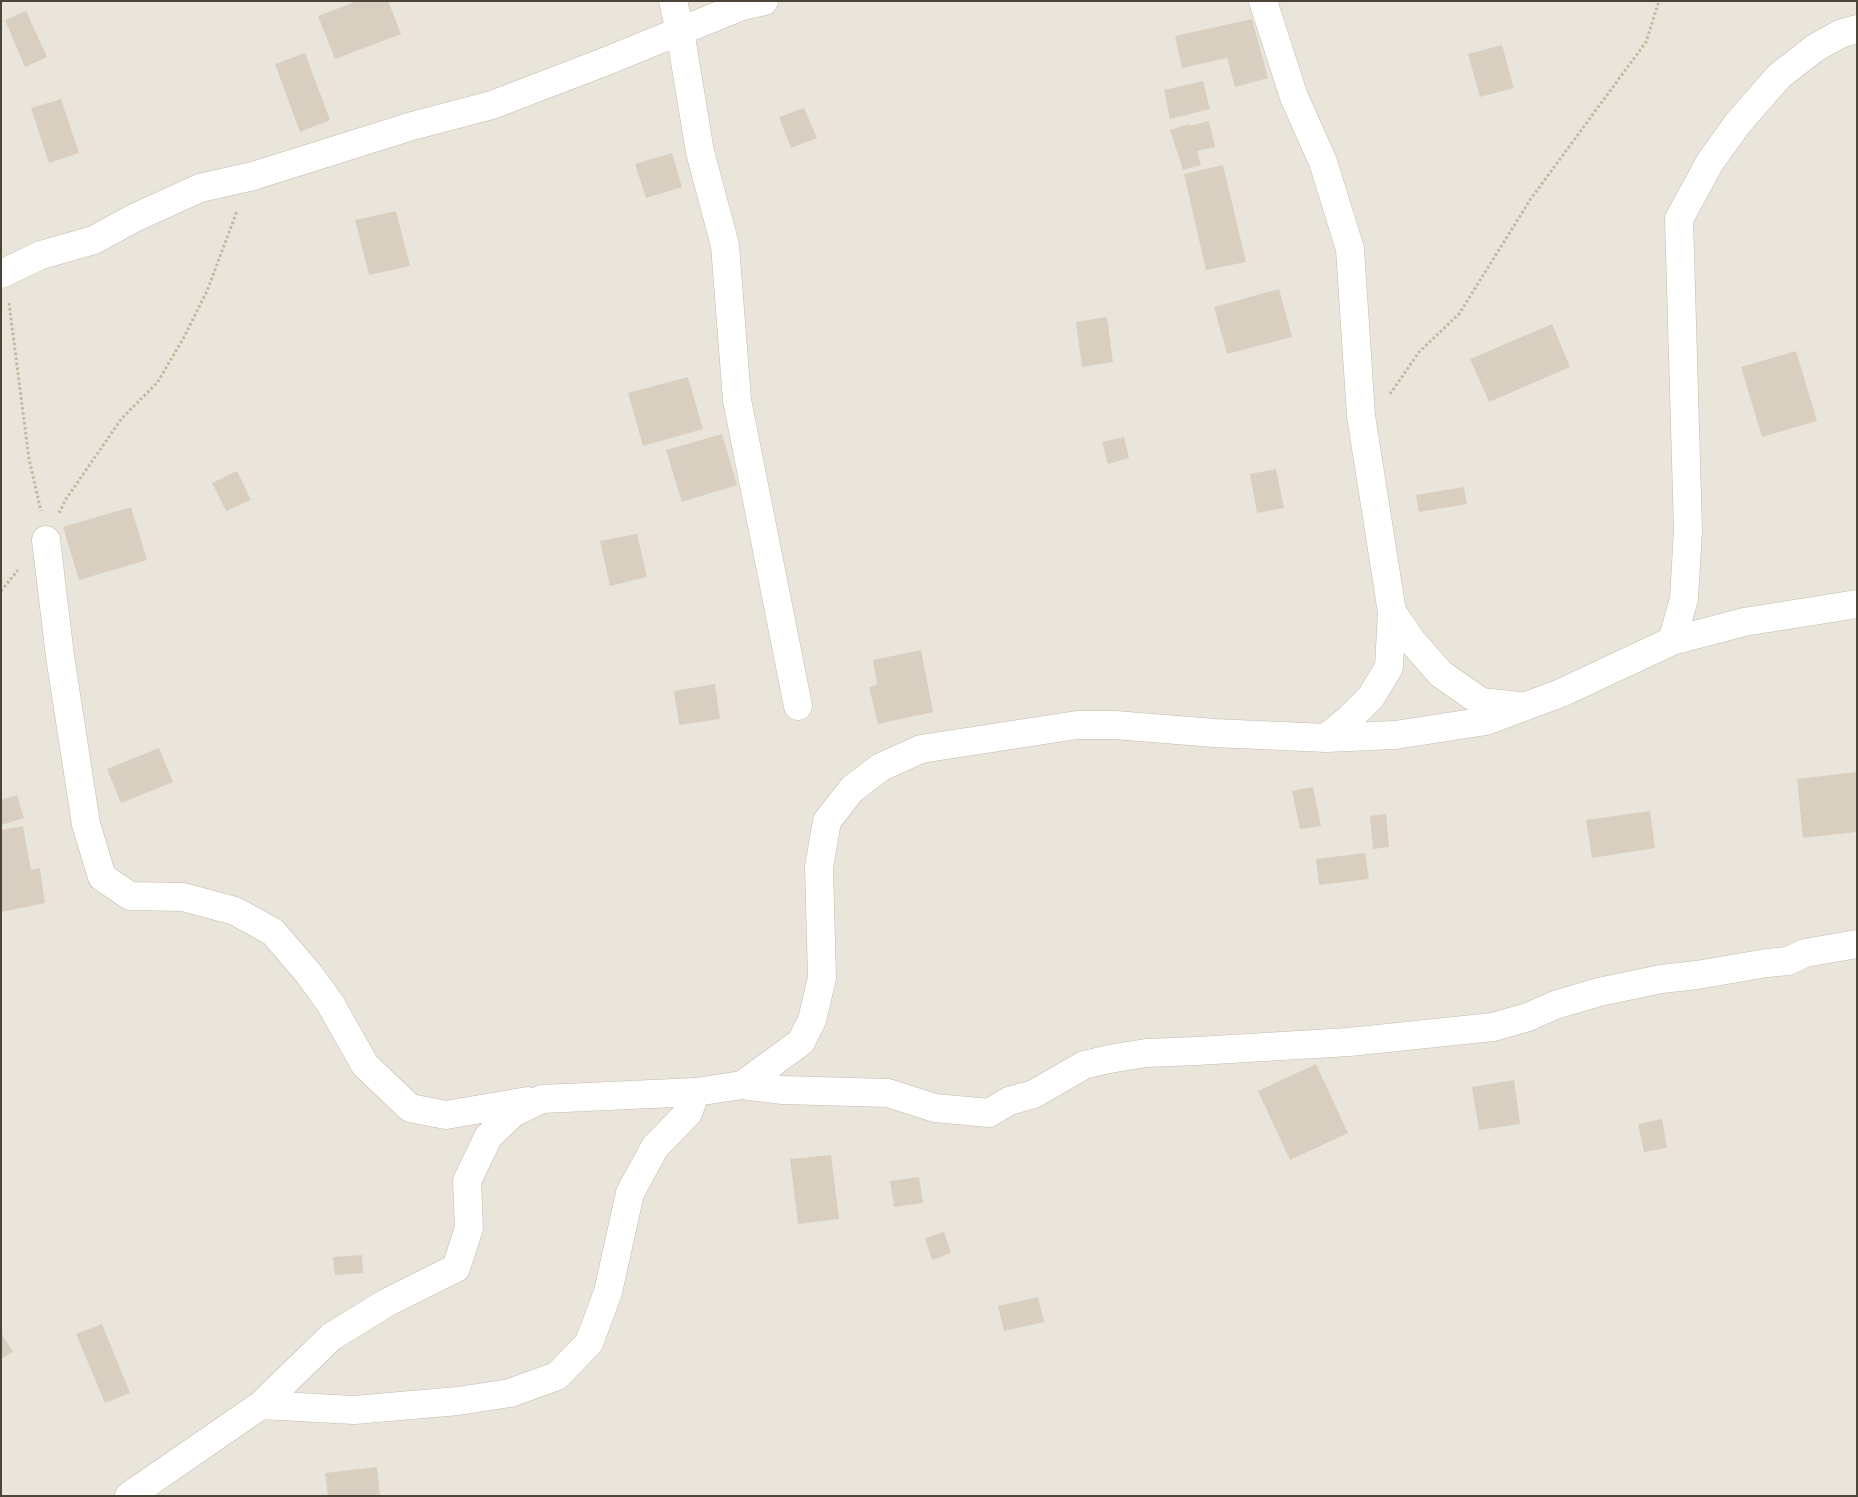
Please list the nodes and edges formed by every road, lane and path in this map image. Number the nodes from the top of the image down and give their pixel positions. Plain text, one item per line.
1 (673, 1) edge
2 (764, 1) edge
3 (1263, 1) edge
4 (1659, 1) edge
5 (1857, 29) edge
6 (680, 31) junction
7 (253, 176) junction
8 (2, 273) edge
9 (1361, 416) junction
10 (47, 539) junction
11 (1, 591) edge
12 (1857, 604) edge
13 (1392, 612) junction
14 (1672, 641) junction
15 (798, 706) dead end
16 (1525, 707) junction
17 (1326, 738) junction
18 (1857, 944) edge
19 (742, 1085) junction
20 (696, 1092) junction
21 (542, 1099) junction
22 (261, 1406) junction
23 (129, 1496) edge

1 - 6 street
2 - 6 street
3 - 9 street
4 - 9 path
5 - 14 street
6 - 7 street
6 - 15 street
7 - 8 street
7 - 10 path
8 - 10 path
9 - 13 street
10 - 11 path
10 - 21 street
12 - 14 street
13 - 16 street
13 - 17 street
14 - 16 street
16 - 17 street
17 - 19 street
18 - 19 street
19 - 20 street
20 - 21 street
20 - 22 street
21 - 22 street
22 - 23 street

